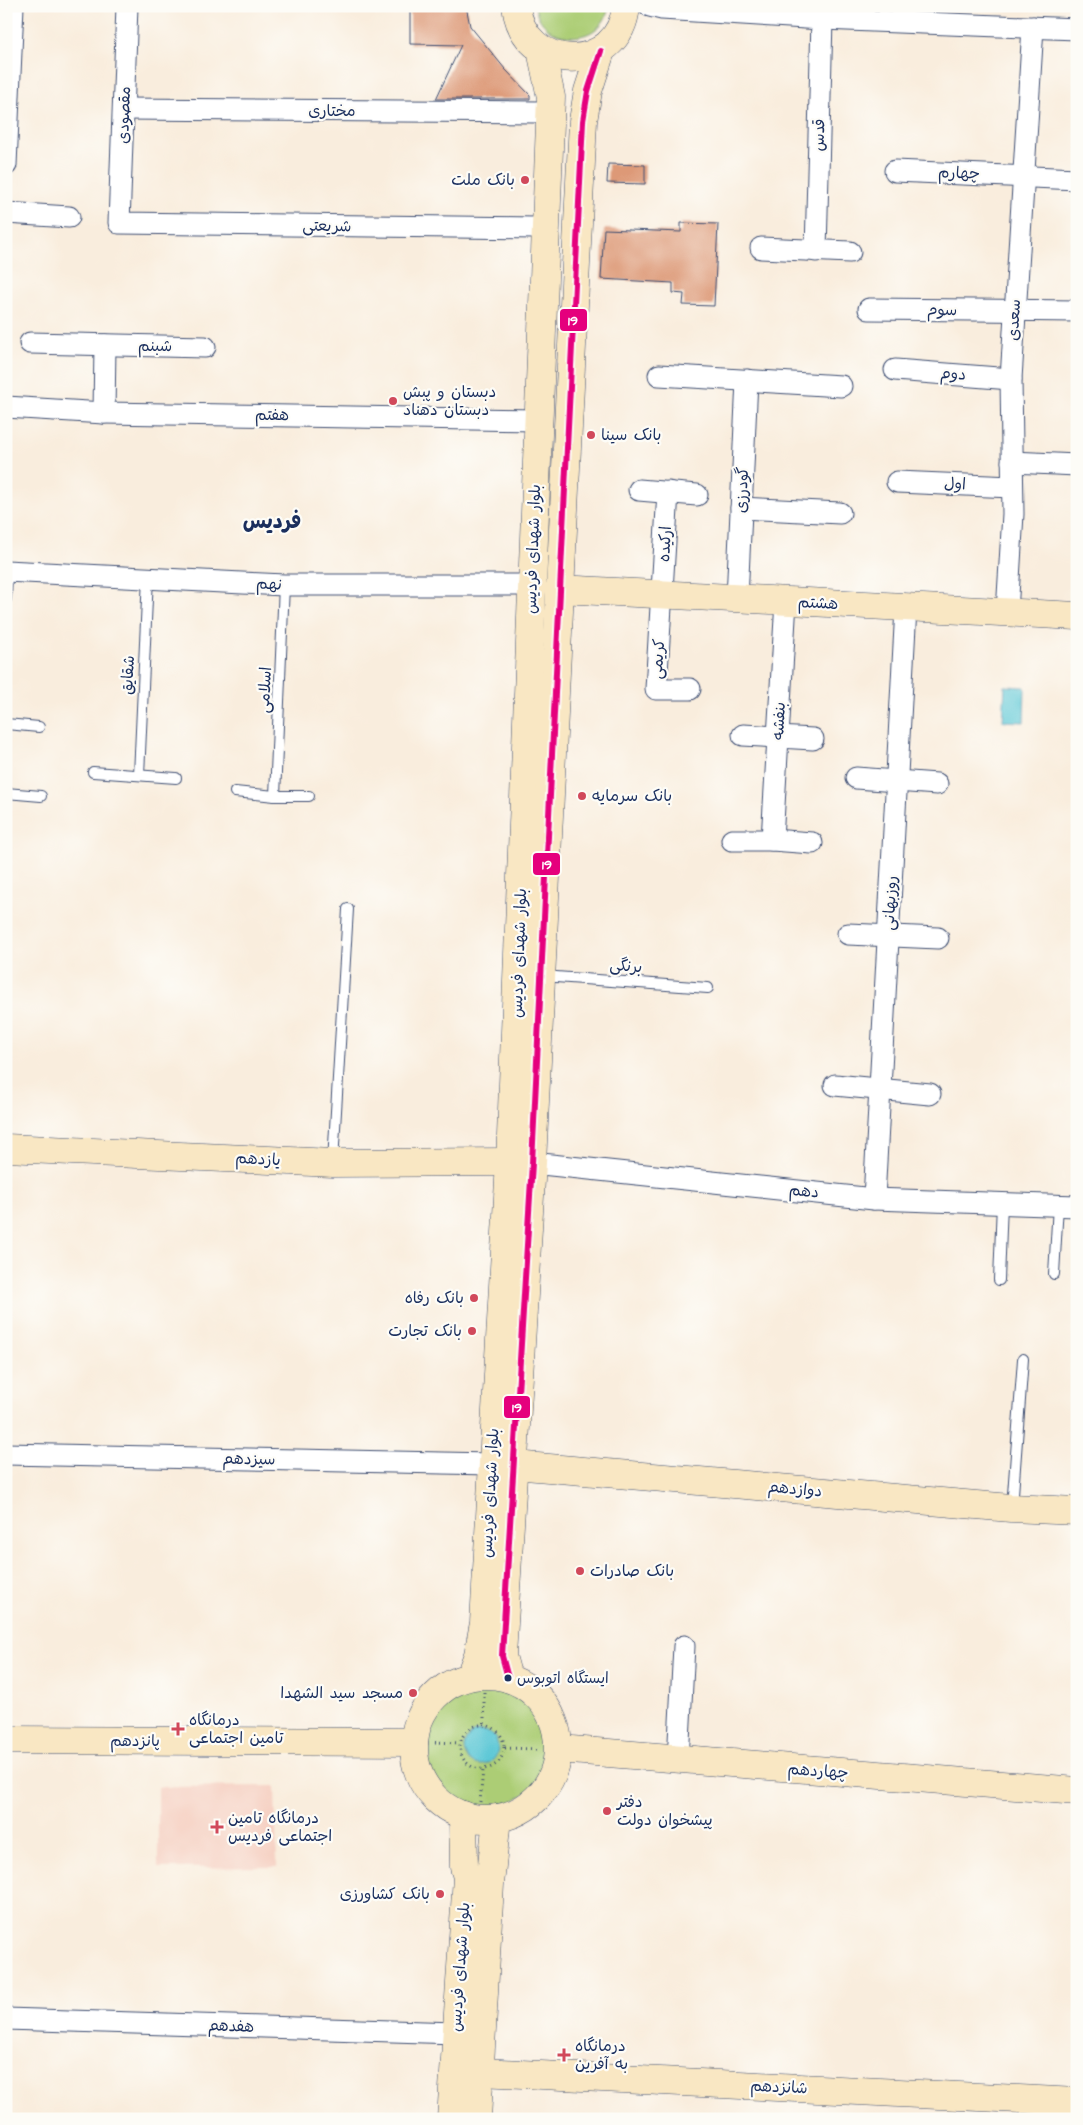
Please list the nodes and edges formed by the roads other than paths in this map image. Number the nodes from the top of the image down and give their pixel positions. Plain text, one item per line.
1 (13, 6) edge
2 (127, 6) edge
3 (516, 6) edge
4 (626, 6) edge
5 (650, 6) edge
6 (822, 19) junction
7 (1033, 27) junction
8 (1077, 29) edge
9 (541, 50) junction
10 (600, 51) junction
11 (124, 109) junction
12 (541, 112) dead end
13 (6, 165) edge
14 (895, 171) dead end
15 (1023, 176) junction
16 (1077, 179) edge
17 (6, 213) edge
18 (70, 217) dead end
19 (119, 223) joint
20 (535, 228) dead end
21 (760, 248) dead end
22 (816, 250) junction
23 (850, 252) dead end
24 (869, 309) dead end
25 (1015, 311) junction
26 (1077, 311) edge
27 (30, 343) dead end
28 (105, 345) junction
29 (205, 347) dead end
30 (895, 370) dead end
31 (659, 375) dead end
32 (1011, 378) junction
33 (747, 380) junction
34 (841, 386) dead end
35 (6, 407) edge
36 (104, 413) junction
37 (538, 420) junction
38 (1012, 462) junction
39 (1077, 465) edge
40 (897, 482) dead end
41 (1012, 487) junction
42 (639, 490) dead end
43 (668, 492) junction
44 (697, 494) dead end
45 (741, 508) junction
46 (840, 513) dead end
47 (7, 571) edge
48 (148, 577) junction
49 (532, 585) junction
50 (284, 586) junction
51 (559, 589) junction
52 (663, 595) junction
53 (6, 599) edge
54 (737, 599) junction
55 (786, 601) junction
56 (906, 608) junction
57 (1007, 612) junction
58 (1077, 616) edge
59 (690, 688) dead end
60 (6, 724) edge
61 (39, 727) dead end
62 (743, 735) dead end
63 (778, 737) junction
64 (813, 739) dead end
65 (94, 772) dead end
66 (139, 775) junction
67 (176, 778) dead end
68 (856, 778) dead end
69 (896, 783) junction
70 (937, 784) dead end
71 (235, 792) dead end
72 (6, 793) edge
73 (41, 796) dead end
74 (275, 796) junction
75 (309, 796) dead end
76 (732, 840) dead end
77 (772, 840) junction
78 (812, 842) dead end
79 (348, 909) dead end
80 (848, 934) dead end
81 (888, 936) junction
82 (938, 938) dead end
83 (541, 976) junction
84 (708, 988) dead end
85 (835, 1085) dead end
86 (879, 1089) junction
87 (930, 1094) dead end
88 (6, 1148) edge
89 (521, 1162) junction
90 (333, 1163) junction
91 (874, 1199) junction
92 (1002, 1203) junction
93 (1067, 1206) edge
94 (1054, 1274) dead end
95 (999, 1280) dead end
96 (1023, 1359) dead end
97 (6, 1454) edge
98 (502, 1465) junction
99 (1012, 1508) junction
100 (1077, 1510) edge
101 (684, 1646) dead end
102 (490, 1676) junction
103 (6, 1740) edge
104 (414, 1742) junction
105 (559, 1749) junction
106 (678, 1760) junction
107 (1077, 1791) edge
108 (480, 1817) junction
109 (6, 2019) edge
110 (456, 2033) junction
111 (480, 2072) junction
112 (1077, 2102) edge
113 (451, 2119) edge
114 (478, 2119) edge

1 - 13 street
2 - 11 street, مقصودی
3 - 9 main road
4 - 10 main road
5 - 6 street
6 - 7 street
6 - 22 street, قدس
7 - 8 street
7 - 15 street, سعدی
9 - 10 main road
9 - 37 main road, بلوار شهدای فردیس
10 - 51 main road, بلوار شهدای فردیس
11 - 12 street, مختاری
11 - 19 street, مقصودی
14 - 15 street, چهارم
15 - 16 street, چهارم
15 - 25 street, سعدی
17 - 18 street
19 - 20 street, شریعتی
21 - 22 street
22 - 23 street
24 - 25 street, سوم
25 - 26 street, سوم
25 - 32 street, سعدی
27 - 28 street, شبنم
28 - 29 street, شبنم
28 - 36 street
30 - 32 street, دوم
31 - 33 street
32 - 38 street, سعدی
33 - 34 street
33 - 45 street, گودرزی
35 - 36 street, هفتم
36 - 37 street, هفتم
37 - 49 main road, بلوار شهدای فردیس
38 - 39 street
38 - 41 street, سعدی
40 - 41 street, اول
41 - 57 street, سعدی
42 - 43 street
43 - 44 street
43 - 52 street, ارکیده
45 - 46 street
45 - 54 street, گودرزی
47 - 48 street, نهم
47 - 53 lane
48 - 50 street, نهم
48 - 66 lane, شقایق
49 - 50 street, نهم
49 - 89 main road, بلوار شهدای فردیس
50 - 74 lane, اسلامی
51 - 52 main road, هشتم
51 - 83 main road, بلوار شهدای فردیس
52 - 54 main road, هشتم
52 - 59 street, کریمی
54 - 55 main road, هشتم
55 - 56 main road, هشتم
55 - 63 street, بنفشه
56 - 57 main road, هشتم
56 - 69 street, روزبهانی
57 - 58 main road, هشتم
60 - 61 lane
62 - 63 street
63 - 64 street
63 - 77 street, بنفشه
65 - 66 lane
66 - 67 lane
68 - 69 street
69 - 70 street
69 - 81 street, روزبهانی
71 - 74 lane
72 - 73 lane
74 - 75 lane
76 - 77 street
77 - 78 street
79 - 90 lane
80 - 81 street
81 - 82 street
81 - 86 street, روزبهانی
83 - 84 lane, برنگی
83 - 89 main road, بلوار شهدای فردیس
85 - 86 street
86 - 87 street
86 - 91 street, روزبهانی
88 - 90 main road, یازدهم
89 - 90 main road, یازدهم
89 - 91 street, دهم
89 - 98 main road, بلوار شهدای فردیس
91 - 92 street, دهم
92 - 93 street, دهم
92 - 95 lane
93 - 94 lane
96 - 99 lane
97 - 98 street, سیزدهم
98 - 99 main road, دوازدهم
98 - 102 main road, بلوار شهدای فردیس
98 - 102 main road, بلوار شهدای فردیس
99 - 100 main road, دوازدهم
101 - 106 street
102 - 104 main road
102 - 105 main road
103 - 104 main road, پانزدهم
104 - 108 main road
105 - 106 main road, چهاردهم
105 - 108 main road
106 - 107 main road, چهاردهم
108 - 110 main road, بلوار شهدای فردیس
108 - 111 main road, بلوار شهدای فردیس
109 - 110 street, هفدهم
110 - 113 main road, بلوار شهدای فردیس
111 - 112 main road, شانزدهم
111 - 114 main road, بلوار شهدای فردیس

